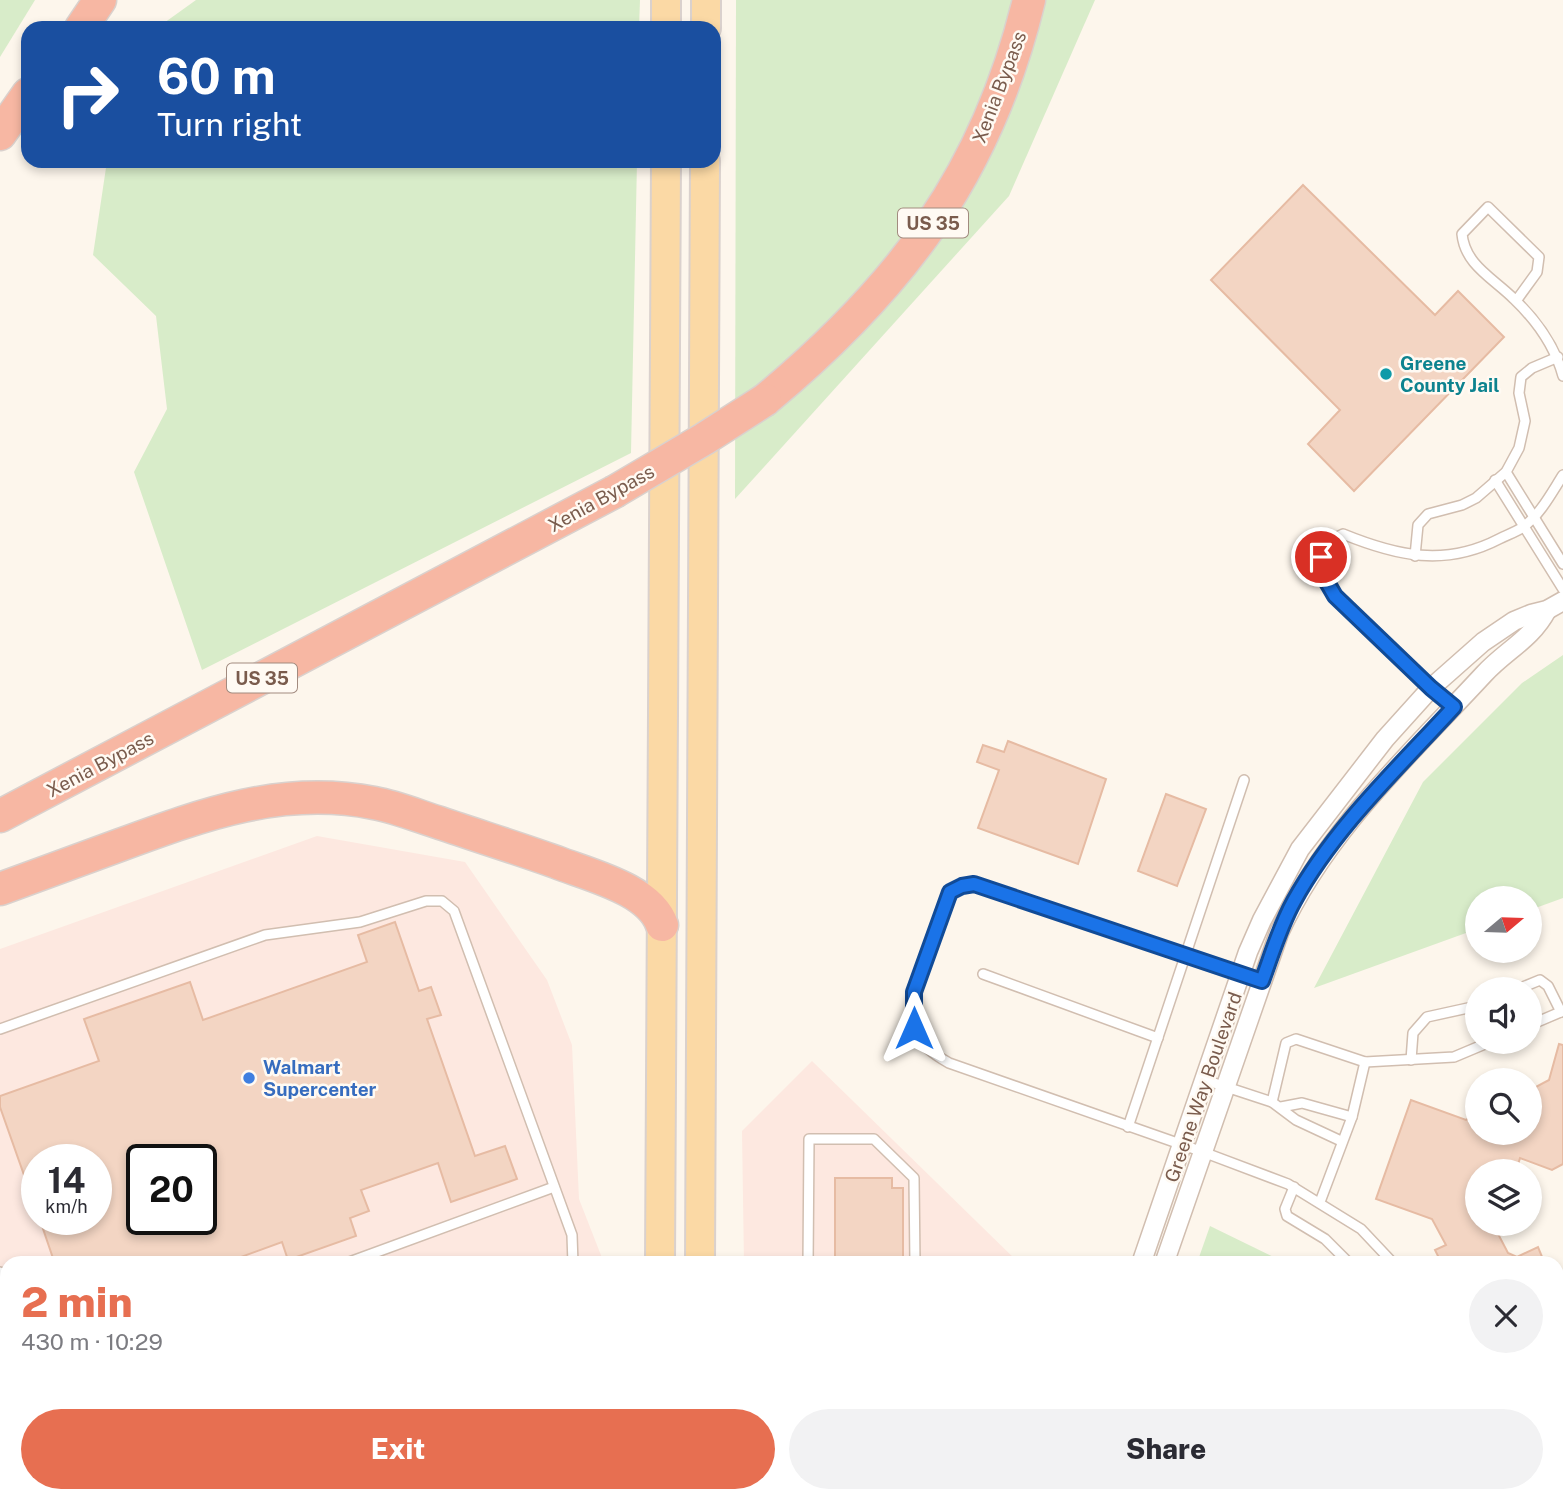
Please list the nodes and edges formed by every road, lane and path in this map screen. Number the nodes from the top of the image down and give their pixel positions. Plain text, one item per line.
1 (89, 0) edge
2 (100, 0) edge
3 (666, 0) edge
4 (706, 0) edge
5 (1029, 0) edge
6 (76, 21) edge
7 (86, 21) edge
8 (666, 21) edge
9 (706, 21) edge
10 (21, 104) edge
11 (21, 116) edge
12 (0, 134) edge
13 (0, 144) edge
14 (666, 168) edge
15 (705, 168) edge
16 (1516, 301) junction
17 (1558, 357) junction
18 (1563, 376) edge
19 (1506, 472) junction
20 (1563, 475) edge
21 (1495, 480) junction
22 (1534, 516) junction
23 (1524, 526) junction
24 (1415, 556) junction
25 (1563, 564) edge
26 (1563, 589) edge
27 (1563, 601) edge
28 (1547, 610) junction
29 (1431, 688) junction
30 (1454, 707) junction
31 (1244, 780) dead end
32 (0, 816) edge
33 (0, 889) edge
34 (662, 925) junction
35 (1186, 954) junction
36 (983, 974) dead end
37 (1241, 974) junction
38 (1262, 981) junction
39 (1542, 982) edge
40 (1465, 1009) edge
41 (1562, 1011) edge
42 (1542, 1020) edge
43 (0, 1029) edge
44 (1158, 1038) junction
45 (1465, 1053) edge
46 (1411, 1060) junction
47 (1365, 1062) junction
48 (1205, 1080) junction
49 (1225, 1088) junction
50 (1272, 1102) junction
51 (1281, 1107) junction
52 (1352, 1117) junction
53 (1128, 1127) junction
54 (1341, 1141) junction
55 (1183, 1145) junction
56 (1203, 1152) junction
57 (554, 1187) junction
58 (1294, 1187) junction
59 (1320, 1202) junction
60 (366, 1256) edge
61 (573, 1256) edge
62 (660, 1256) edge
63 (700, 1256) edge
64 (808, 1256) edge
65 (915, 1256) edge
66 (1144, 1256) edge
67 (1167, 1256) edge
68 (1342, 1256) edge
69 (1386, 1256) edge

1 - 6 highway
2 - 7 highway
3 - 8 main road
4 - 9 main road
5 - 32 highway, Xenia Bypass / US 35, bridge
10 - 12 highway
11 - 13 highway
14 - 34 main road
15 - 63 main road
16 - 16 lane
16 - 17 lane
17 - 18 lane
17 - 19 lane
19 - 21 lane
19 - 22 lane
20 - 22 lane
21 - 23 lane
21 - 24 lane
22 - 23 lane
22 - 25 lane
23 - 24 lane
23 - 26 lane
24 - 29 lane
27 - 28 street, Greene Way Boulevard
28 - 29 street, Greene Way Boulevard
28 - 30 street, Greene Way Boulevard
29 - 30 lane
29 - 37 street, Greene Way Boulevard
30 - 38 street, Greene Way Boulevard
31 - 35 lane
33 - 34 highway
34 - 62 main road
35 - 37 lane
35 - 44 lane
35 - 53 lane
36 - 44 lane
37 - 38 lane
37 - 48 street, Greene Way Boulevard
38 - 49 street, Greene Way Boulevard
39 - 41 lane
40 - 46 lane
41 - 42 lane
43 - 57 lane
44 - 53 lane
45 - 46 lane
46 - 47 lane
47 - 50 lane
47 - 52 lane
48 - 49 lane
48 - 55 street, Greene Way Boulevard
49 - 50 lane
49 - 56 street, Greene Way Boulevard
50 - 51 lane
51 - 52 lane
51 - 54 lane
52 - 54 lane
53 - 55 lane
54 - 59 lane
55 - 56 lane
55 - 66 street, Greene Way Boulevard
56 - 58 lane
56 - 67 street, Greene Way Boulevard
57 - 60 lane
57 - 61 lane
58 - 59 lane
58 - 68 lane
59 - 69 lane
64 - 65 lane

